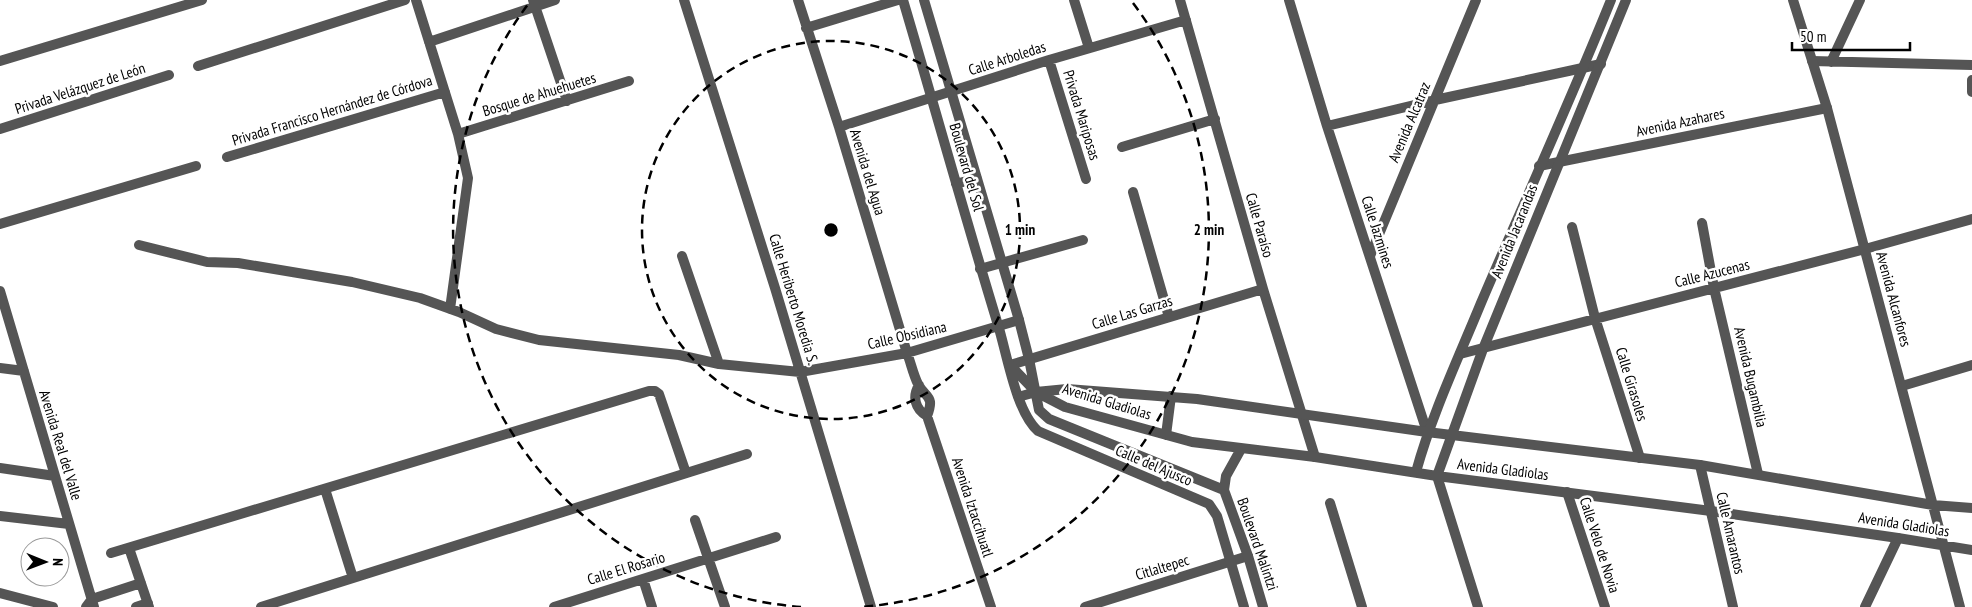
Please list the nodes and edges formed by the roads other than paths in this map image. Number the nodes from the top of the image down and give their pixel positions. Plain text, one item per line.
1 (202, 0) edge
2 (405, 0) edge
3 (416, 0) edge
4 (555, 0) edge
5 (684, 0) edge
6 (798, 0) edge
7 (898, 0) edge
8 (903, 0) edge
9 (924, 0) edge
10 (1074, 0) edge
11 (1180, 0) edge
12 (1289, 0) edge
13 (1476, 0) edge
14 (1611, 0) edge
15 (1626, 0) edge
16 (1793, 0) edge
17 (1860, 0) edge
18 (534, 3) edge
19 (1186, 20) junction
20 (806, 28) junction
21 (429, 42) junction
22 (1089, 48) junction
23 (1049, 60) junction
24 (1812, 60) junction
25 (0, 61) edge
26 (1831, 62) junction
27 (1601, 64) junction
28 (1972, 64) edge
29 (198, 66) dead end
30 (1584, 67) junction
31 (169, 75) dead end
32 (1972, 80) edge
33 (629, 81) dead end
34 (952, 91) junction
35 (445, 92) junction
36 (1972, 92) edge
37 (932, 97) junction
38 (567, 100) junction
39 (1434, 100) junction
40 (1827, 108) junction
41 (1215, 119) junction
42 (1327, 126) junction
43 (839, 127) junction
44 (0, 129) edge
45 (458, 134) junction
46 (1122, 147) dead end
47 (227, 157) dead end
48 (1559, 162) junction
49 (196, 166) dead end
50 (1539, 166) junction
51 (977, 178) junction
52 (1086, 179) dead end
53 (956, 184) junction
54 (1133, 192) dead end
55 (1972, 219) edge
56 (1702, 223) dead end
57 (0, 224) edge
58 (1572, 226) dead end
59 (1083, 240) dead end
60 (138, 245) dead end
61 (1865, 249) junction
62 (682, 256) dead end
63 (1370, 256) junction
64 (1002, 262) junction
65 (980, 268) junction
66 (1714, 288) junction
67 (1263, 289) junction
68 (0, 291) edge
69 (450, 309) junction
70 (1169, 316) junction
71 (1596, 318) junction
72 (1019, 320) junction
73 (998, 326) junction
74 (1483, 349) junction
75 (907, 353) junction
76 (1460, 354) junction
77 (1029, 359) junction
78 (719, 364) junction
79 (1010, 365) junction
80 (1972, 365) edge
81 (0, 368) edge
82 (24, 371) junction
83 (800, 372) junction
84 (1902, 386) junction
85 (1036, 392) junction
86 (1018, 396) junction
87 (1171, 396) junction
88 (1301, 414) junction
89 (1033, 426) joint
90 (1427, 432) junction
91 (1451, 434) junction
92 (1166, 435) junction
93 (1242, 449) junction
94 (747, 454) dead end
95 (1314, 456) junction
96 (1640, 458) junction
97 (1700, 465) junction
98 (0, 468) edge
99 (1416, 472) junction
100 (686, 473) junction
101 (1758, 474) junction
102 (55, 476) junction
103 (1437, 476) junction
104 (325, 489) junction
105 (1224, 490) junction
106 (1566, 492) junction
107 (1330, 503) dead end
108 (1933, 505) junction
109 (1972, 508) edge
110 (1711, 511) junction
111 (0, 516) edge
112 (695, 520) dead end
113 (69, 524) junction
114 (776, 537) dead end
115 (1898, 538) junction
116 (1944, 546) junction
117 (129, 548) junction
118 (1972, 550) edge
119 (111, 553) dead end
120 (1248, 556) junction
121 (708, 558) junction
122 (1231, 561) junction
123 (353, 578) junction
124 (644, 579) junction
125 (141, 583) junction
126 (0, 593) edge
127 (90, 605) edge
128 (149, 605) edge
129 (53, 607) edge
130 (136, 607) edge
131 (261, 607) edge
132 (554, 607) edge
133 (652, 607) edge
134 (725, 607) edge
135 (871, 607) edge
136 (991, 607) edge
137 (1085, 607) edge
138 (1244, 607) edge
139 (1264, 607) edge
140 (1362, 607) edge
141 (1478, 607) edge
142 (1604, 607) edge
143 (1734, 607) edge
144 (1864, 607) edge
145 (1960, 607) edge

1 - 25 street
2 - 29 street
3 - 21 street
4 - 18 street
5 - 83 street, Calle Heriberto Moredia S.
6 - 20 street, Avenida del Agua
7 - 20 street
8 - 37 street, Boulevard del Sol
9 - 34 street, Boulevard del Sol
10 - 22 street
11 - 19 street, Calle Paraíso
12 - 42 street, Calle Jazmines
13 - 39 street, Avenida Alcatraz
14 - 30 street, Avenida Jacarandas
15 - 27 street, Avenida Jacarandas
16 - 24 street, Avenida Alcanfores
17 - 26 street
18 - 21 street
18 - 38 street
19 - 22 street, Calle Arboledas
19 - 41 street, Calle Paraíso
20 - 43 street, Avenida del Agua
21 - 35 street
22 - 23 street, Calle Arboledas
23 - 34 street, Calle Arboledas
23 - 52 street, Privada Mariposas
24 - 26 street
24 - 40 street, Avenida Alcanfores
26 - 28 street
27 - 30 street
27 - 48 street, Avenida Jacarandas
30 - 39 street
30 - 50 street, Avenida Jacarandas
31 - 44 street, Privada Velázquez de León
32 - 36 street
33 - 38 street, Bosque de Ahuehuetes
34 - 37 street, Calle Arboledas
34 - 51 street, Boulevard del Sol
35 - 45 street
35 - 47 street, Privada Francisco Hernández de Córdova
37 - 43 street, Calle Arboledas
37 - 53 street, Boulevard del Sol
38 - 45 street, Bosque de Ahuehuetes
39 - 42 street
39 - 63 street, Avenida Alcatraz
40 - 48 street, Avenida Azahares
40 - 61 street, Avenida Alcanfores
41 - 46 street
41 - 67 street, Calle Paraíso
42 - 63 street, Calle Jazmines
43 - 75 street, Avenida del Agua
45 - 69 street
48 - 50 street, Avenida Azahares
48 - 74 street, Avenida Jacarandas
49 - 57 street
50 - 76 street, Avenida Jacarandas
51 - 53 street
51 - 64 street, Boulevard del Sol
53 - 65 street, Boulevard del Sol
54 - 70 street
55 - 61 street, Calle Azucenas
56 - 66 street, Avenida Bugambilia
58 - 71 street, Calle Girasoles
59 - 64 street
60 - 69 street, Calle Obsidiana
61 - 66 street, Calle Azucenas
61 - 84 street, Avenida Alcanfores
62 - 78 street
63 - 90 street, Calle Jazmines
64 - 65 street
64 - 72 street, Boulevard del Sol
65 - 73 street, Boulevard del Sol
66 - 71 street, Calle Azucenas
66 - 101 street, Avenida Bugambilia
67 - 70 street, Calle Las Garzas
67 - 88 street, Calle Paraíso
68 - 82 street, Avenida Real del Valle
69 - 78 street, Calle Obsidiana
70 - 77 street, Calle Las Garzas
71 - 74 street, Calle Azucenas
71 - 96 street, Calle Girasoles
72 - 73 street, Calle Obsidiana
72 - 77 street, Boulevard del Sol
73 - 75 street, Calle Obsidiana
73 - 79 street, Boulevard del Sol
74 - 76 street, Calle Azucenas
74 - 91 street, Avenida Jacarandas
75 - 83 street, Calle Obsidiana
75 - 136 street, Avenida Iztaccíhuatl
76 - 90 street, Avenida Jacarandas
77 - 79 street, Calle Las Garzas
77 - 85 street, Boulevard del Sol
78 - 83 street, Calle Obsidiana
79 - 85 street, Avenida Gladiolas
79 - 86 street, Boulevard del Sol
80 - 84 street
81 - 82 street
82 - 102 street, Avenida Real del Valle
83 - 135 street, Calle Heriberto Moredia S.
84 - 108 street, Avenida Alcanfores
85 - 86 street, Avenida Gladiolas
85 - 87 street, Avenida Gladiolas
85 - 92 street, Avenida Gladiolas
85 - 105 street, Calle del Ajusco
86 - 89 street, Boulevard del Sol
87 - 88 street, Avenida Gladiolas
87 - 92 street
88 - 90 street, Avenida Gladiolas
88 - 95 street, Calle Paraíso
89 - 122 street, Calle del Ajusco
90 - 91 street, Avenida Gladiolas
90 - 99 street
91 - 96 street, Avenida Gladiolas
91 - 103 street, Avenida Jacarandas
92 - 93 street, Avenida Gladiolas
93 - 95 street, Avenida Gladiolas
93 - 105 street
94 - 100 street
95 - 99 street, Avenida Gladiolas
96 - 97 street, Avenida Gladiolas
97 - 101 street, Avenida Gladiolas
97 - 110 street, Calle Amarantos
98 - 102 street
99 - 103 street, Avenida Gladiolas
100 - 104 street
100 - 123 street
101 - 108 street, Avenida Gladiolas
102 - 113 street, Avenida Real del Valle
103 - 106 street, Avenida Gladiolas
103 - 141 street
104 - 117 street
104 - 123 street
105 - 120 street, Boulevard Malintzi
106 - 110 street, Avenida Gladiolas
106 - 142 street, Calle Velo de Novia
107 - 140 street
108 - 109 street, Avenida Gladiolas
108 - 116 street, Avenida Alcanfores
110 - 115 street, Avenida Gladiolas
110 - 143 street, Calle Amarantos
111 - 113 street
112 - 121 street
113 - 127 street, Avenida Real del Valle
114 - 121 street, Calle El Rosario
115 - 116 street, Avenida Gladiolas
115 - 144 street
116 - 118 street, Avenida Gladiolas
116 - 145 street, Avenida Alcanfores
117 - 119 street
117 - 125 street
120 - 122 street, Citlaltepec
120 - 139 street, Boulevard Malintzi
121 - 124 street, Calle El Rosario
121 - 134 street
122 - 137 street, Citlaltepec
122 - 138 street, Boulevard Malintzi
123 - 131 street
124 - 132 street, Calle El Rosario
124 - 133 street
125 - 127 street
125 - 128 street
126 - 129 street
128 - 130 street

